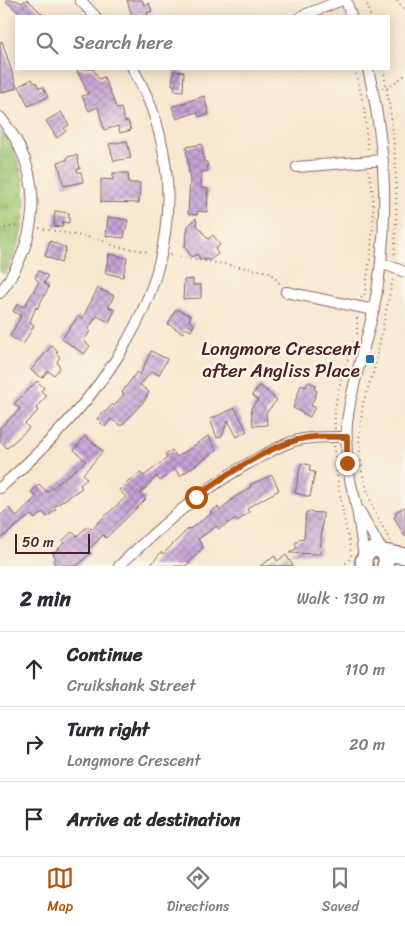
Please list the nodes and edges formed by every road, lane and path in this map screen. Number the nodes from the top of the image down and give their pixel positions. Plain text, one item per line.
1 (80, 0) edge
2 (342, 0) edge
3 (346, 0) edge
4 (366, 0) edge
5 (398, 0) edge
6 (405, 11) edge
7 (94, 15) edge
8 (304, 15) edge
9 (351, 15) edge
10 (370, 15) edge
11 (134, 70) edge
12 (355, 70) edge
13 (368, 70) edge
14 (405, 75) edge
15 (372, 89) junction
16 (0, 116) edge
17 (366, 154) dead end
18 (383, 160) junction
19 (367, 166) dead end
20 (297, 167) dead end
21 (30, 226) junction
22 (0, 229) edge
23 (162, 254) junction
24 (381, 263) junction
25 (405, 272) edge
26 (286, 292) joint
27 (0, 293) edge
28 (360, 298) dead end
29 (374, 310) junction
30 (357, 314) dead end
31 (335, 427) dead end
32 (347, 437) junction
33 (334, 446) dead end
34 (0, 488) edge
35 (356, 505) junction
36 (383, 556) edge
37 (405, 556) edge
38 (362, 562) edge
39 (405, 562) edge
40 (119, 566) edge
41 (343, 566) edge
42 (390, 566) edge

1 - 7 street
2 - 8 street
3 - 9 street
4 - 10 path
5 - 6 path
11 - 23 street
12 - 17 path
13 - 15 street
14 - 15 path
15 - 18 street
16 - 21 street
18 - 20 street
18 - 24 street
19 - 28 path
21 - 22 path
21 - 23 path
21 - 27 street
23 - 26 path
23 - 34 street
24 - 25 street
24 - 29 street
26 - 29 street
29 - 32 street
30 - 31 path
32 - 35 street
32 - 40 street
33 - 41 path
35 - 36 street
35 - 38 street
36 - 37 street
36 - 38 street
39 - 42 street

